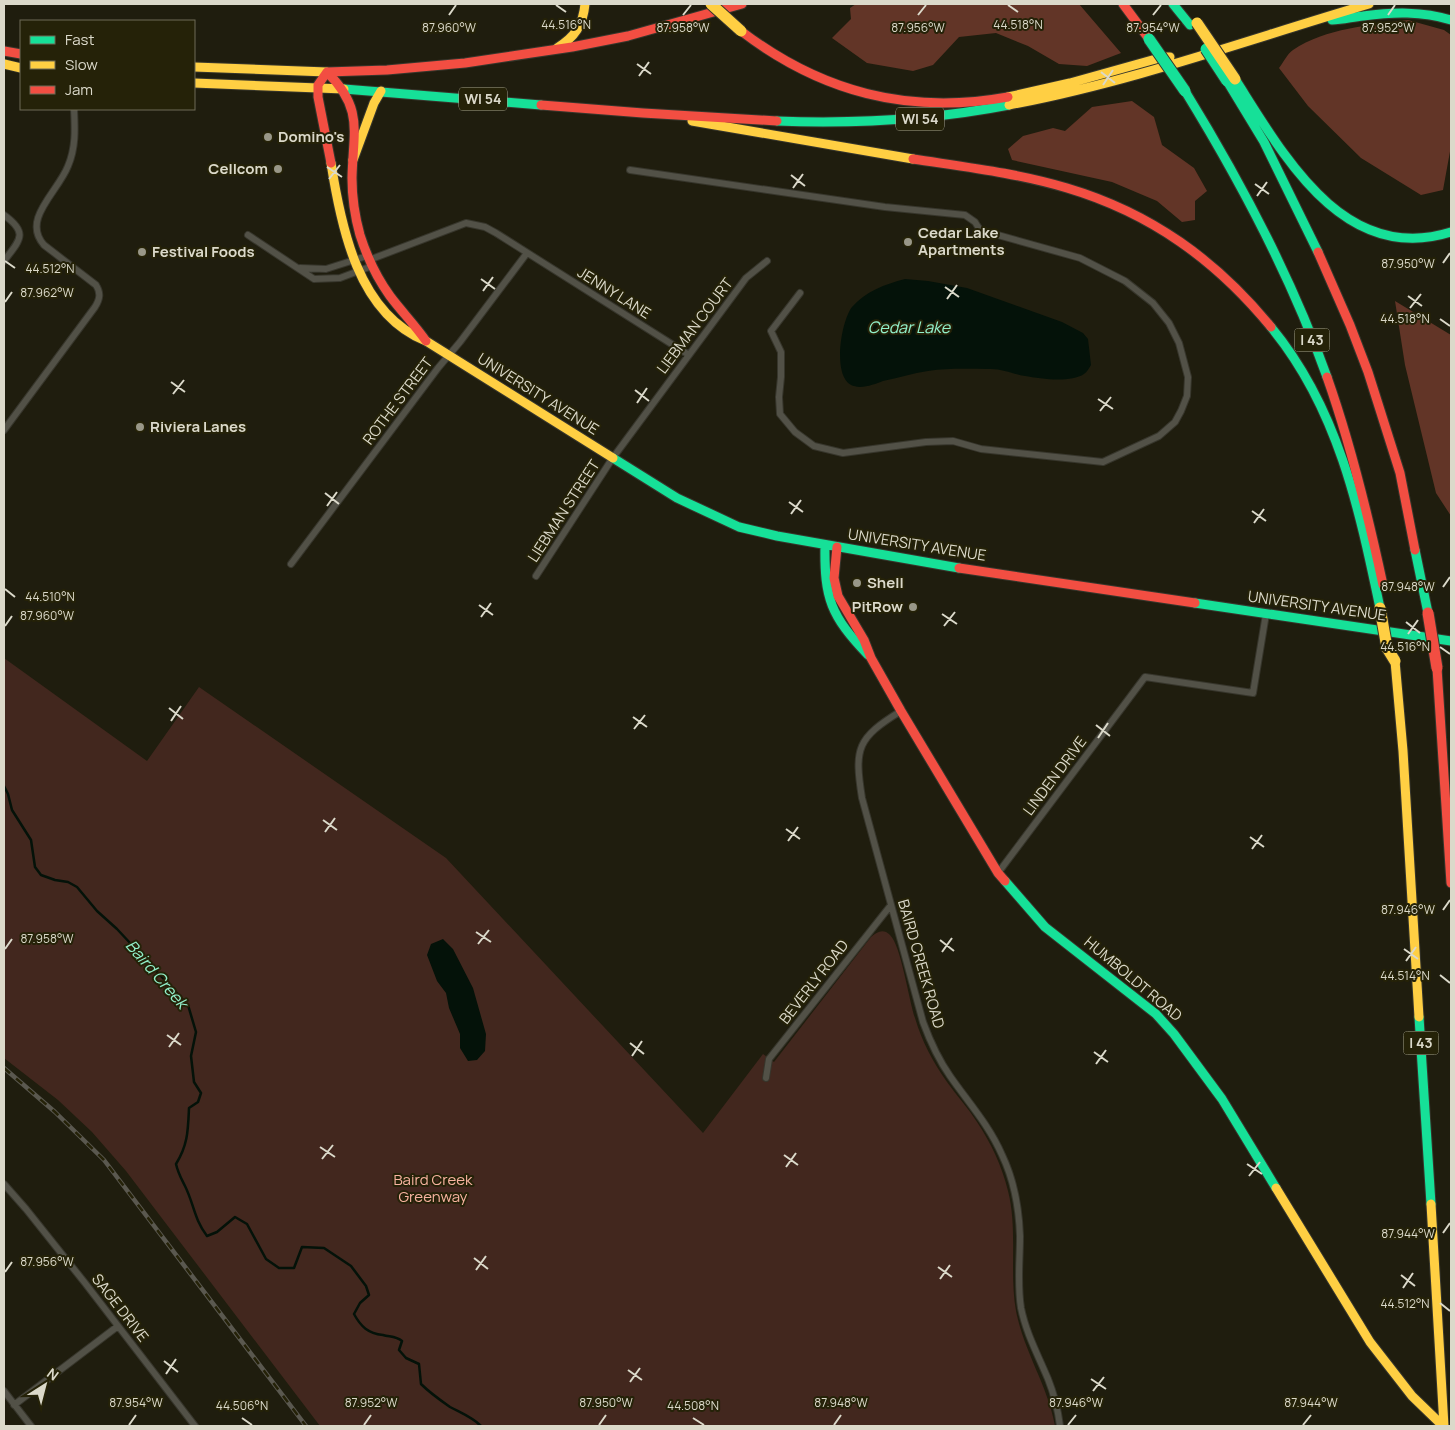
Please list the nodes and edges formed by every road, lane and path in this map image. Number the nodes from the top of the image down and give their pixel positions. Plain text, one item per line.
1 (585, 4) edge
2 (711, 4) edge
3 (742, 4) edge
4 (1122, 4) edge
5 (1173, 4) edge
6 (1182, 4) edge
7 (1369, 4) edge
8 (1451, 20) edge
9 (1311, 21) junction
10 (1193, 24) junction
11 (4, 51) edge
12 (550, 51) junction
13 (20, 54) edge
14 (1190, 58) junction
15 (4, 64) edge
16 (195, 67) edge
17 (20, 68) edge
18 (327, 72) junction
19 (1231, 80) junction
20 (195, 83) edge
21 (318, 88) junction
22 (344, 89) junction
23 (381, 92) junction
24 (74, 110) edge
25 (643, 113) junction
26 (353, 160) junction
27 (630, 170) dead end
28 (4, 215) edge
29 (1451, 232) edge
30 (248, 235) dead end
31 (527, 253) junction
32 (352, 260) junction
33 (4, 261) edge
34 (369, 261) junction
35 (767, 261) dead end
36 (298, 268) junction
37 (358, 272) junction
38 (800, 293) dead end
39 (426, 341) junction
40 (689, 355) junction
41 (448, 356) junction
42 (4, 430) edge
43 (612, 459) junction
44 (825, 545) junction
45 (837, 547) junction
46 (291, 564) dead end
47 (536, 576) dead end
48 (1383, 608) junction
49 (1266, 614) junction
50 (1451, 641) edge
51 (870, 656) junction
52 (901, 711) junction
53 (998, 873) junction
54 (1451, 881) edge
55 (891, 905) junction
56 (766, 1078) dead end
57 (4, 1184) edge
58 (118, 1326) junction
59 (4, 1391) edge
60 (14, 1405) junction
61 (31, 1426) edge
62 (195, 1426) edge
63 (1060, 1426) edge
64 (1444, 1426) edge

1 - 12 main road
2 - 14 main road, bridge
3 - 12 main road
4 - 48 main road, I 43, bridge
5 - 10 main road, I 43
6 - 10 main road
7 - 9 main road, WI 54
8 - 9 main road
9 - 14 main road, WI 54
10 - 19 main road, I 43, bridge
11 - 13 main road
12 - 18 main road
14 - 25 main road, WI 54
15 - 17 main road
16 - 18 main road
18 - 21 main road
18 - 22 main road
19 - 29 main road
19 - 54 main road, I 43, bridge
20 - 21 main road, WI 54
21 - 22 main road, WI 54
21 - 32 main road
22 - 23 main road, WI 54
22 - 26 main road
23 - 25 main road, WI 54
23 - 26 main road
24 - 42 street
25 - 48 main road
26 - 34 main road
27 - 38 street
28 - 33 street
30 - 36 street
31 - 34 street, JENNY LANE
31 - 40 street, JENNY LANE
31 - 41 street, ROTHE STREET
32 - 34 street
32 - 36 street
32 - 37 main road
34 - 37 street
34 - 39 main road
35 - 40 street, LIEBMAN COURT
36 - 37 street
37 - 39 main road
39 - 41 main road, UNIVERSITY AVENUE
40 - 43 street, LIEBMAN COURT
41 - 43 main road, UNIVERSITY AVENUE
41 - 46 street, ROTHE STREET
43 - 44 main road, UNIVERSITY AVENUE
43 - 47 street, LIEBMAN STREET
44 - 45 main road, UNIVERSITY AVENUE
44 - 51 main road, HUMBOLDT ROAD
45 - 49 main road, UNIVERSITY AVENUE
45 - 51 main road, HUMBOLDT ROAD
48 - 64 main road, I 43
49 - 50 main road, UNIVERSITY AVENUE
49 - 53 street, LINDEN DRIVE
51 - 52 main road, HUMBOLDT ROAD
52 - 53 main road, HUMBOLDT ROAD
52 - 55 street, BAIRD CREEK ROAD
53 - 64 main road, HUMBOLDT ROAD
55 - 56 street, BEVERLY ROAD
55 - 63 street, BAIRD CREEK ROAD
57 - 58 street, SAGE DRIVE
58 - 60 street
58 - 62 street, SAGE DRIVE
59 - 60 street
60 - 61 street

